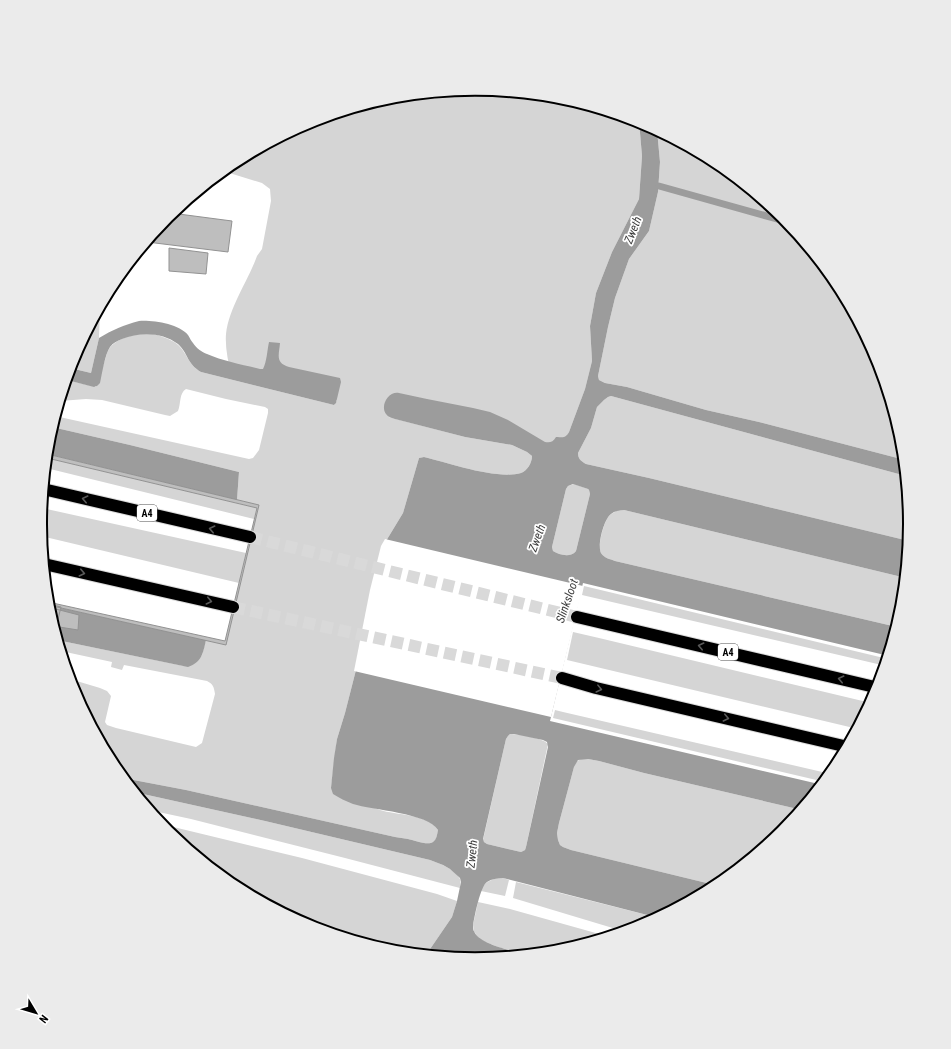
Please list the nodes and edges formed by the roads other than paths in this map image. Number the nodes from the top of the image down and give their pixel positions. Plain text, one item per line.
1 (49, 490) edge
2 (250, 537) tunnel mouth
3 (49, 565) edge
4 (233, 607) tunnel mouth
5 (577, 617) tunnel mouth
6 (562, 678) tunnel mouth
7 (872, 686) edge
8 (843, 746) edge

2 -> 1 highway, A4
3 -> 4 highway
7 -> 5 highway, A4
6 -> 8 highway

